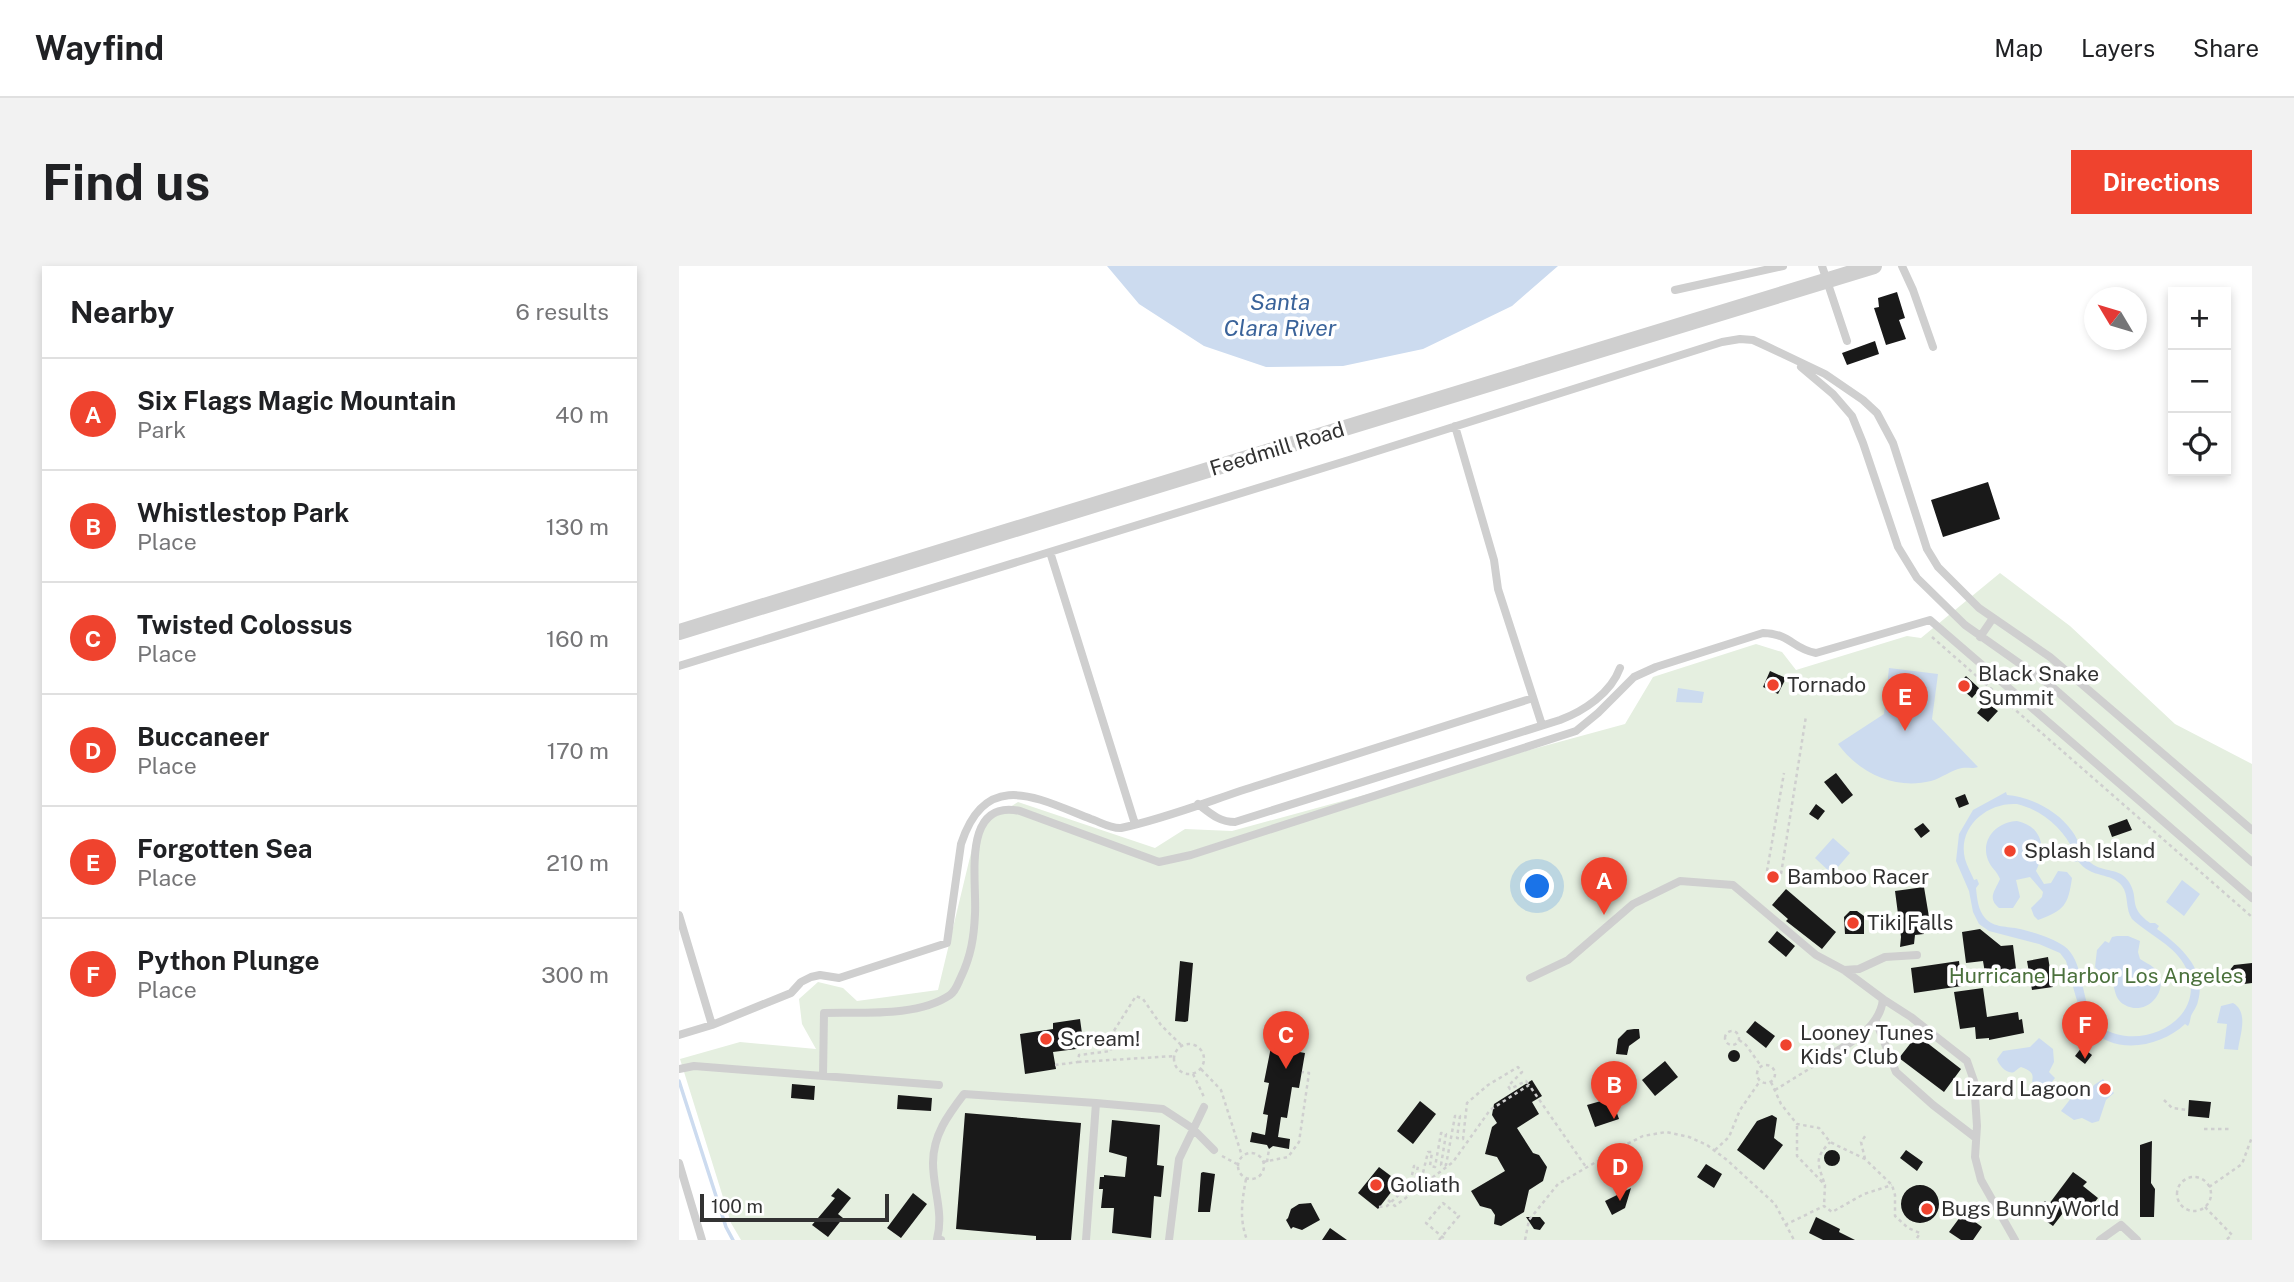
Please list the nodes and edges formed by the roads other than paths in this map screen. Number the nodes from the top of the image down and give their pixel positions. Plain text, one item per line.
1 (1783, 266) edge
2 (1874, 266) edge
3 (1902, 266) edge
4 (1824, 273) edge
5 (1675, 290) dead end
6 (1847, 341) dead end
7 (1933, 347) dead end
8 (1779, 352) junction
9 (1455, 426) junction
10 (1050, 552) junction
11 (1993, 618) junction
12 (679, 632) edge
13 (1980, 637) junction
14 (679, 666) edge
15 (1620, 668) dead end
16 (1533, 698) junction
17 (1542, 725) junction
18 (1198, 804) junction
19 (1135, 824) junction
20 (2252, 830) edge
21 (2252, 862) edge
22 (2252, 898) edge
23 (679, 915) edge
24 (1917, 955) dead end
25 (1844, 970) junction
26 (1530, 978) dead end
27 (1883, 999) junction
28 (1875, 1021) junction
29 (712, 1025) junction
30 (679, 1035) edge
31 (1829, 1056) road end
32 (679, 1069) edge
33 (823, 1076) junction
34 (939, 1085) dead end
35 (1096, 1103) junction
36 (1204, 1107) road end
37 (1192, 1128) junction
38 (1976, 1138) junction
39 (1214, 1150) road end
40 (679, 1163) edge
41 (702, 1240) edge
42 (938, 1240) edge
43 (1086, 1240) edge
44 (1169, 1240) edge
45 (2015, 1240) edge
46 (2099, 1240) edge
47 (2137, 1240) edge

1 - 5 lane
2 - 4 street, Feedmill Road
3 - 7 lane
4 - 6 lane
4 - 12 street, Feedmill Road
8 - 9 lane
8 - 11 lane
8 - 13 lane
9 - 10 lane
9 - 16 lane
10 - 14 lane
10 - 19 lane
11 - 13 lane
11 - 20 lane
13 - 21 lane
15 - 17 lane
16 - 17 lane
16 - 18 lane
17 - 18 lane
18 - 19 lane
19 - 29 lane
22 - 33 lane
23 - 29 lane
24 - 25 lane
25 - 26 lane
25 - 27 lane
27 - 28 lane
27 - 38 lane
28 - 31 lane
28 - 38 lane
29 - 30 lane
32 - 33 lane
33 - 34 lane
35 - 37 lane
35 - 42 lane
35 - 43 lane
36 - 37 lane
37 - 39 lane
37 - 44 lane
38 - 45 lane
40 - 41 lane
46 - 47 lane

